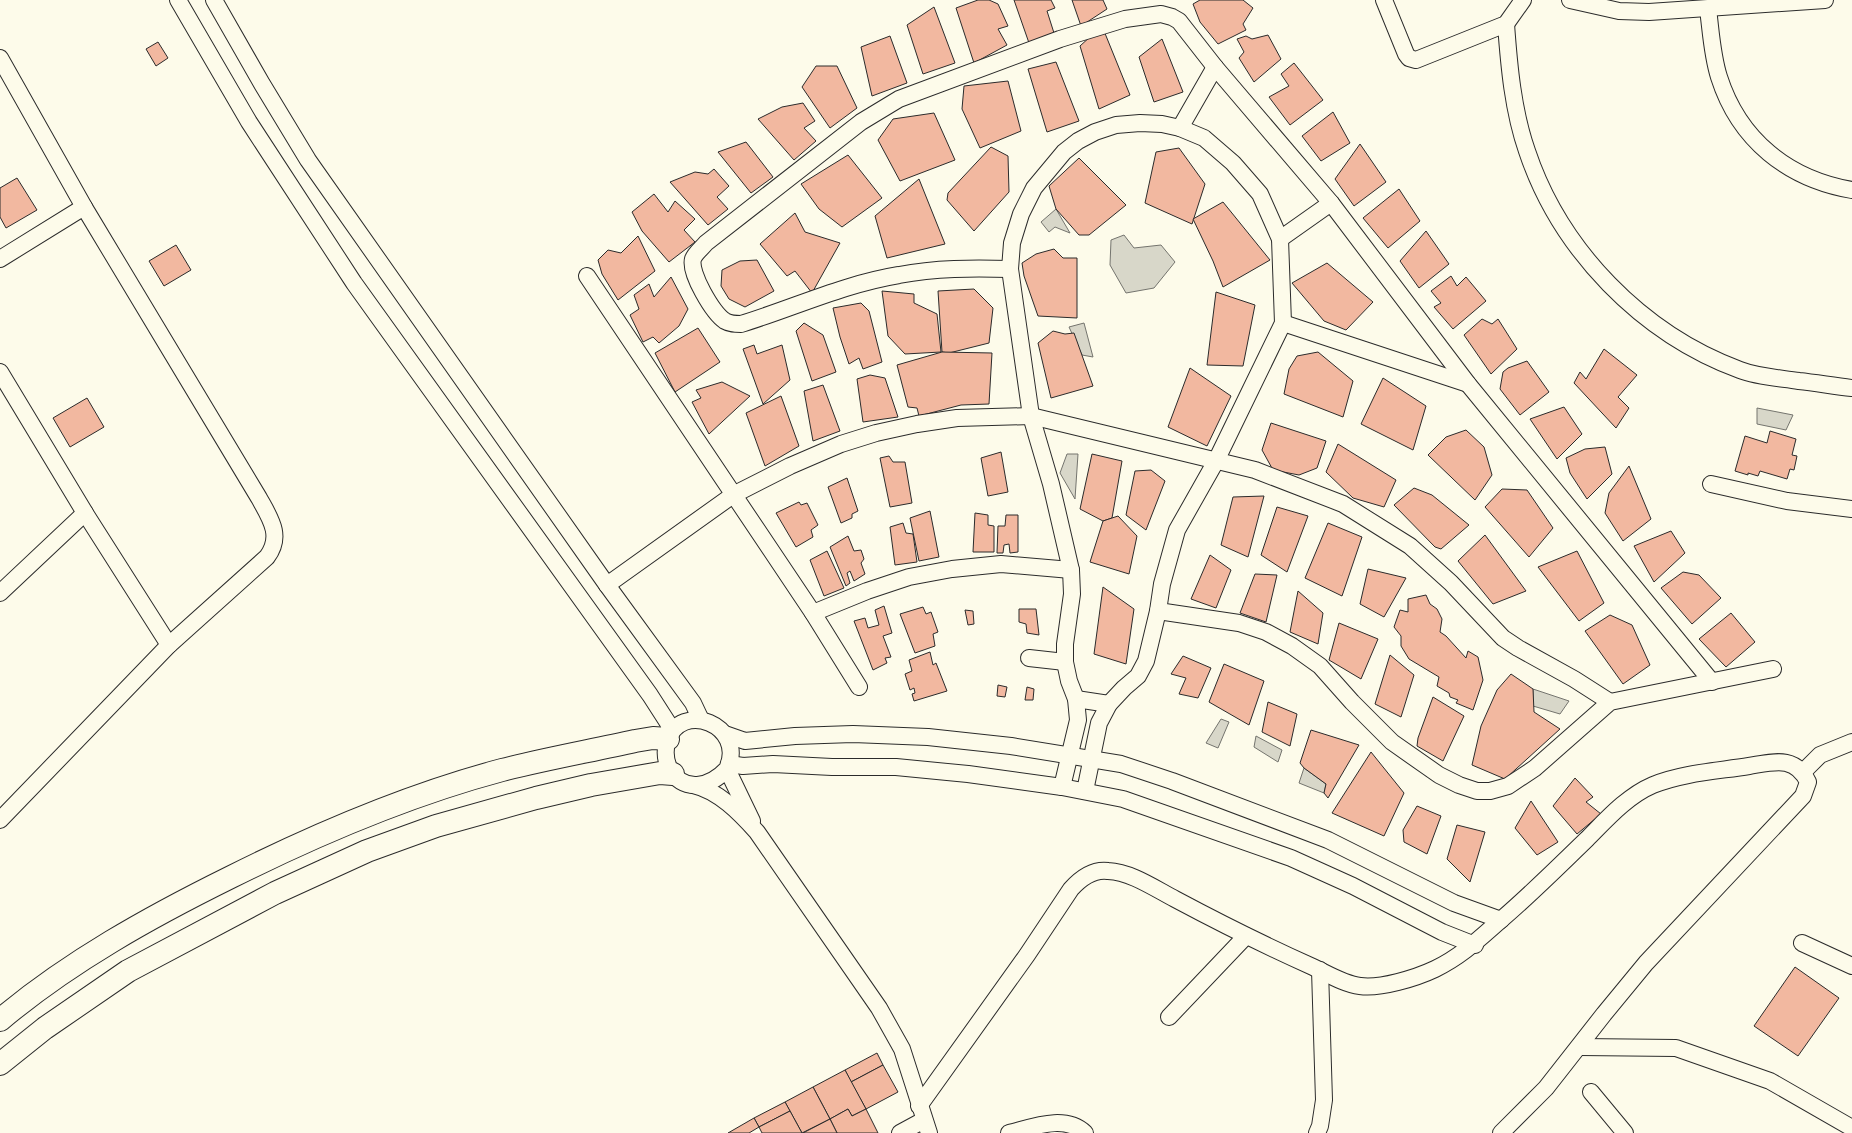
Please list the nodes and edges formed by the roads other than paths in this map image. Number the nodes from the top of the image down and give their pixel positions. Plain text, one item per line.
1 (178, 0) edge
2 (214, 0) edge
3 (1384, 0) edge
4 (1523, 0) edge
5 (1570, 0) edge
6 (1825, 0) edge
7 (1708, 9) junction
8 (1506, 24) junction
9 (0, 58) edge
10 (1215, 67) junction
11 (1180, 128) junction
12 (1852, 190) edge
13 (1331, 203) junction
14 (84, 207) junction
15 (1280, 239) junction
16 (0, 259) edge
17 (1010, 269) junction
18 (587, 276) dead end
19 (1283, 323) junction
20 (0, 372) edge
21 (1468, 384) junction
22 (1852, 388) edge
23 (1031, 416) junction
24 (1216, 461) junction
25 (1711, 484) dead end
26 (733, 495) junction
27 (1852, 509) edge
28 (85, 513) junction
29 (1071, 570) junction
30 (607, 585) junction
31 (0, 593) edge
32 (1158, 611) junction
33 (813, 613) junction
34 (169, 645) junction
35 (1029, 658) dead end
36 (1065, 662) junction
37 (1773, 669) dead end
38 (1712, 682) junction
39 (859, 687) dead end
40 (1076, 699) junction
41 (1610, 702) junction
42 (1109, 704) junction
43 (701, 720) junction
44 (725, 734) junction
45 (670, 736) junction
46 (1852, 742) edge
47 (1070, 755) junction
48 (1092, 759) junction
49 (728, 766) junction
50 (1803, 772) junction
51 (673, 774) junction
52 (693, 785) junction
53 (1062, 787) junction
54 (1085, 791) junction
55 (0, 820) edge
56 (757, 832) junction
57 (1501, 920) junction
58 (1246, 936) junction
59 (1802, 943) dead end
60 (1475, 945) junction
61 (1850, 962) edge
62 (1320, 970) junction
63 (1169, 1017) dead end
64 (0, 1020) edge
65 (1580, 1047) junction
66 (0, 1064) edge
67 (1591, 1092) dead end
68 (924, 1120) edge
69 (1852, 1128) edge
70 (900, 1133) edge
71 (1009, 1133) edge
72 (1085, 1133) edge
73 (1317, 1133) edge
74 (1500, 1133) edge
75 (1625, 1133) edge

1 - 45 street
2 - 30 street
3 - 8 street
4 - 8 street
5 - 7 street
6 - 7 street
7 - 12 street
8 - 22 street
9 - 14 street
10 - 11 street
10 - 13 street
10 - 17 street
11 - 15 street
11 - 17 street
13 - 15 street
13 - 21 street
14 - 16 street
14 - 34 street
15 - 19 street
17 - 23 street
18 - 26 street
19 - 21 street
19 - 24 street
20 - 28 street
21 - 38 street
23 - 24 street
23 - 26 street
23 - 29 street
24 - 32 street
24 - 41 street
25 - 27 street
26 - 30 street
26 - 33 street
28 - 31 street
28 - 34 street
29 - 33 street
29 - 36 street
30 - 43 street
32 - 41 street
32 - 42 street
33 - 39 street
34 - 55 street
35 - 36 street
36 - 40 street
37 - 38 street
38 - 41 street
40 - 42 street
40 - 47 street
42 - 48 street
43 - 44 street
43 - 45 street
44 - 47 street
44 - 49 street
45 - 51 street
45 - 64 street
46 - 50 street
47 - 48 street
47 - 53 street
48 - 54 street
48 - 57 street
49 - 52 street
49 - 53 street
49 - 56 street
50 - 57 street
50 - 65 street
51 - 52 street
51 - 66 street
52 - 56 street
53 - 54 street
54 - 60 street
56 - 68 street
57 - 60 street
58 - 62 street
58 - 63 street
58 - 68 street
59 - 61 street
60 - 62 street
62 - 73 street
65 - 69 street
65 - 74 street
67 - 75 street
68 - 70 street
71 - 72 street

